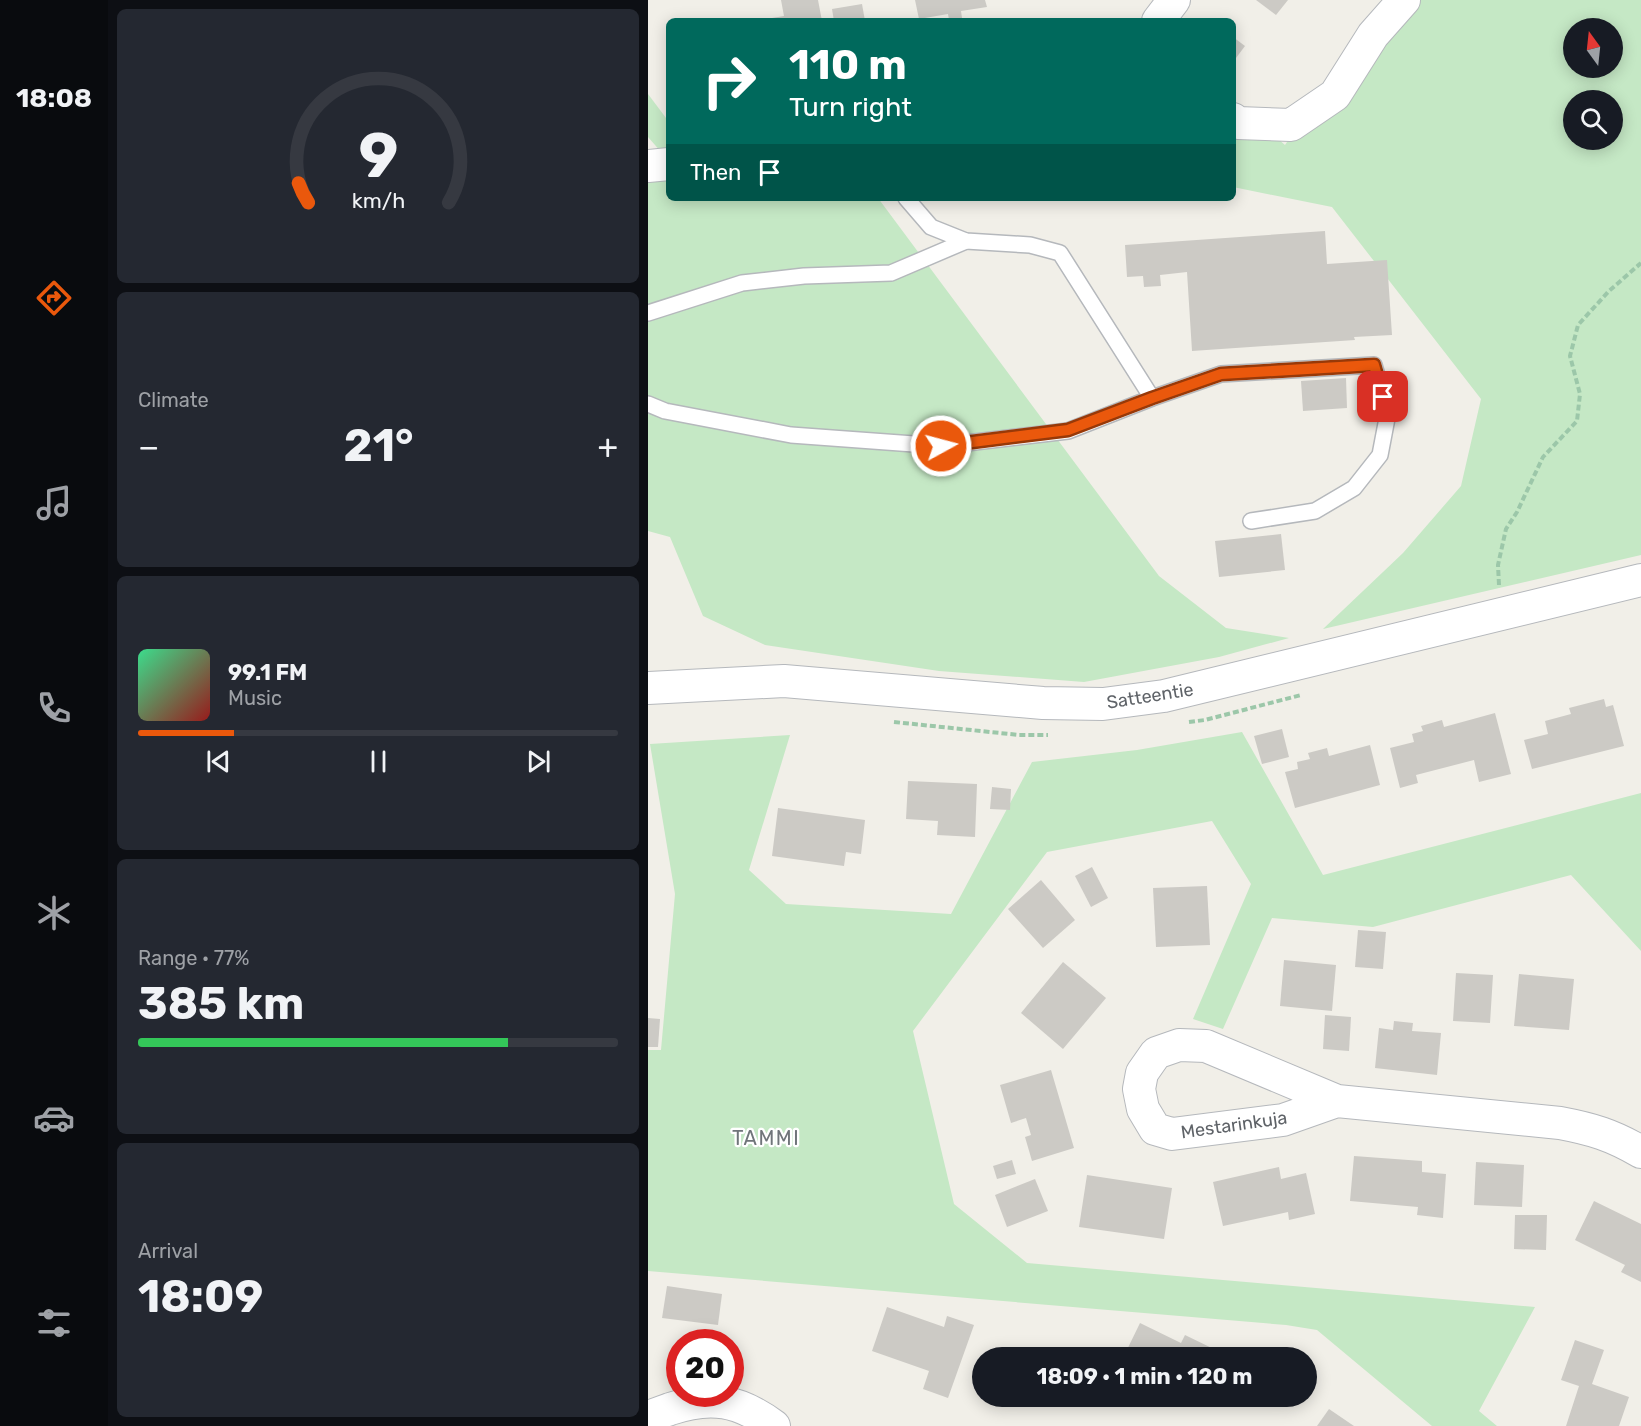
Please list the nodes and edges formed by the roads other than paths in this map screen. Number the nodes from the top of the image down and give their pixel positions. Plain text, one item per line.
1 (1174, 0) edge
2 (1404, 0) edge
3 (1160, 18) edge
4 (1236, 121) edge
5 (666, 164) edge
6 (648, 166) edge
7 (909, 201) edge
8 (966, 241) junction
9 (648, 313) edge
10 (1152, 398) junction
11 (648, 404) edge
12 (1251, 521) dead end
13 (1641, 580) edge
14 (648, 688) edge
15 (1337, 1101) junction
16 (1641, 1152) edge
17 (648, 1418) edge
18 (774, 1426) edge

1 - 3 street
2 - 4 street
5 - 6 street
7 - 8 lane
8 - 9 lane
8 - 10 lane
10 - 11 lane
10 - 12 lane
13 - 14 street, Satteentie
15 - 15 street, Mestarinkuja
15 - 16 street, Mestarinkuja
17 - 18 street

